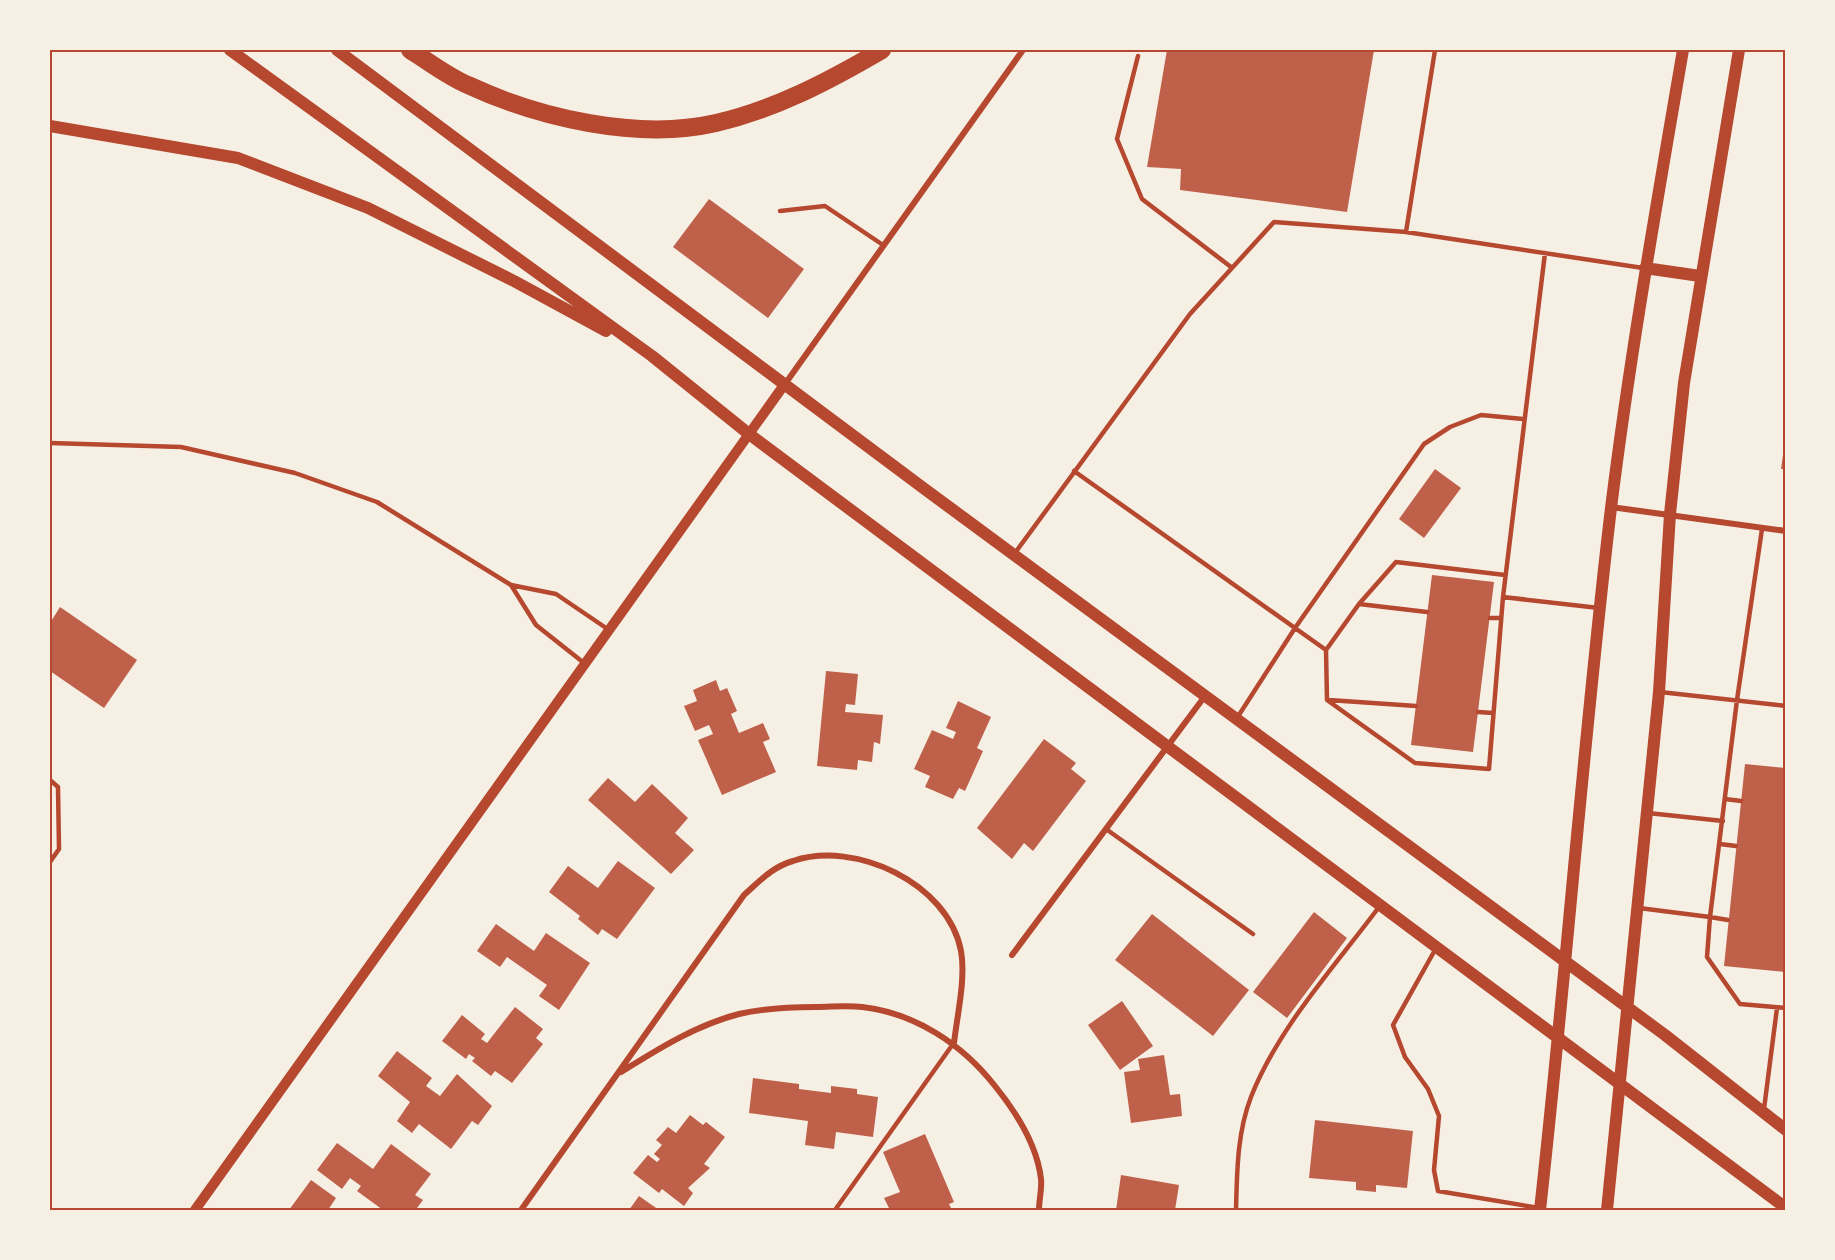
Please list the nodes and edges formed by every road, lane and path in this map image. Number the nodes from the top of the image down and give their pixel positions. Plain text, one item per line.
1 (230, 50) edge
2 (337, 50) edge
3 (410, 50) edge
4 (882, 50) edge
5 (1023, 50) edge
6 (1435, 50) edge
7 (1683, 50) edge
8 (1739, 50) edge
9 (1138, 56) dead end
10 (50, 126) edge
11 (780, 211) dead end
12 (1406, 232) junction
13 (884, 245) junction
14 (1545, 253) junction
15 (1231, 267) junction
16 (1646, 268) junction
17 (1700, 276) junction
18 (652, 356) junction
19 (784, 385) junction
20 (1523, 420) junction
21 (749, 434) junction
22 (50, 443) edge
23 (1074, 471) junction
24 (1611, 507) junction
25 (1670, 514) junction
26 (1762, 529) junction
27 (1785, 531) edge
28 (1014, 555) junction
29 (1505, 575) junction
30 (511, 585) junction
31 (1503, 597) junction
32 (1359, 604) junction
33 (1599, 608) junction
34 (1427, 612) dead end
35 (1490, 618) dead end
36 (1501, 618) junction
37 (1295, 628) junction
38 (609, 630) junction
39 (1326, 650) junction
40 (586, 664) junction
41 (1659, 692) junction
42 (1205, 696) junction
43 (1327, 700) junction
44 (1737, 700) junction
45 (1416, 706) dead end
46 (1785, 706) edge
47 (1478, 712) dead end
48 (1493, 713) junction
49 (1236, 719) junction
50 (1167, 746) junction
51 (50, 780) edge
52 (1725, 799) junction
53 (1741, 801) dead end
54 (1646, 813) junction
55 (1723, 821) junction
56 (1106, 829) junction
57 (1720, 844) junction
58 (1736, 846) dead end
59 (50, 862) edge
60 (1380, 905) junction
61 (1636, 907) junction
62 (1710, 917) junction
63 (1728, 920) dead end
64 (1253, 934) dead end
65 (1437, 947) junction
66 (1012, 955) dead end
67 (1563, 962) junction
68 (1626, 1008) junction
69 (1777, 1008) junction
70 (1785, 1008) edge
71 (1558, 1038) junction
72 (954, 1043) junction
73 (618, 1074) junction
74 (1621, 1085) junction
75 (1763, 1114) junction
76 (1785, 1131) edge
77 (1785, 1208) edge
78 (195, 1210) edge
79 (521, 1210) edge
80 (835, 1210) edge
81 (1039, 1210) edge
82 (1236, 1210) edge
83 (1540, 1210) edge
84 (1607, 1210) edge

1 - 18 main road
2 - 19 main road
3 - 4 highway
5 - 13 street
6 - 12 lane
7 - 16 main road
8 - 17 main road
9 - 15 lane
10 - 18 main road
11 - 13 lane
12 - 14 lane
12 - 15 lane
13 - 19 street
14 - 16 lane
14 - 20 lane
15 - 23 lane
16 - 17 main road
16 - 24 main road
17 - 25 main road
18 - 21 main road
19 - 21 street
19 - 28 main road
20 - 29 lane
20 - 37 lane
21 - 38 street
21 - 50 main road
22 - 30 lane
23 - 28 lane
23 - 37 lane
24 - 25 street
24 - 33 main road
25 - 26 street
25 - 41 main road
26 - 27 street
26 - 44 lane
28 - 42 main road
29 - 31 lane
29 - 32 lane
30 - 38 lane
30 - 40 lane
31 - 33 lane
31 - 36 lane
32 - 34 lane
32 - 39 lane
33 - 67 main road
35 - 36 lane
36 - 48 lane
37 - 39 lane
37 - 49 lane
38 - 40 street
39 - 43 lane
40 - 78 street
41 - 44 lane
41 - 54 main road
42 - 49 main road
42 - 50 street
43 - 45 lane
43 - 48 lane
44 - 46 lane
44 - 52 lane
47 - 48 lane
49 - 67 main road
50 - 56 street
50 - 60 main road
51 - 59 lane
52 - 53 lane
52 - 55 lane
54 - 55 lane
54 - 61 main road
55 - 57 lane
56 - 64 lane
56 - 66 street
57 - 58 lane
57 - 62 lane
60 - 65 main road
60 - 82 lane
61 - 62 lane
61 - 68 main road
62 - 63 lane
62 - 69 lane
65 - 71 main road
65 - 83 lane
67 - 68 main road
67 - 71 main road
68 - 74 main road
68 - 75 main road
69 - 70 lane
69 - 75 lane
71 - 74 main road
71 - 83 main road
72 - 73 street
72 - 73 street
72 - 80 lane
72 - 81 street
73 - 79 street
74 - 77 main road
74 - 84 main road
75 - 76 main road

